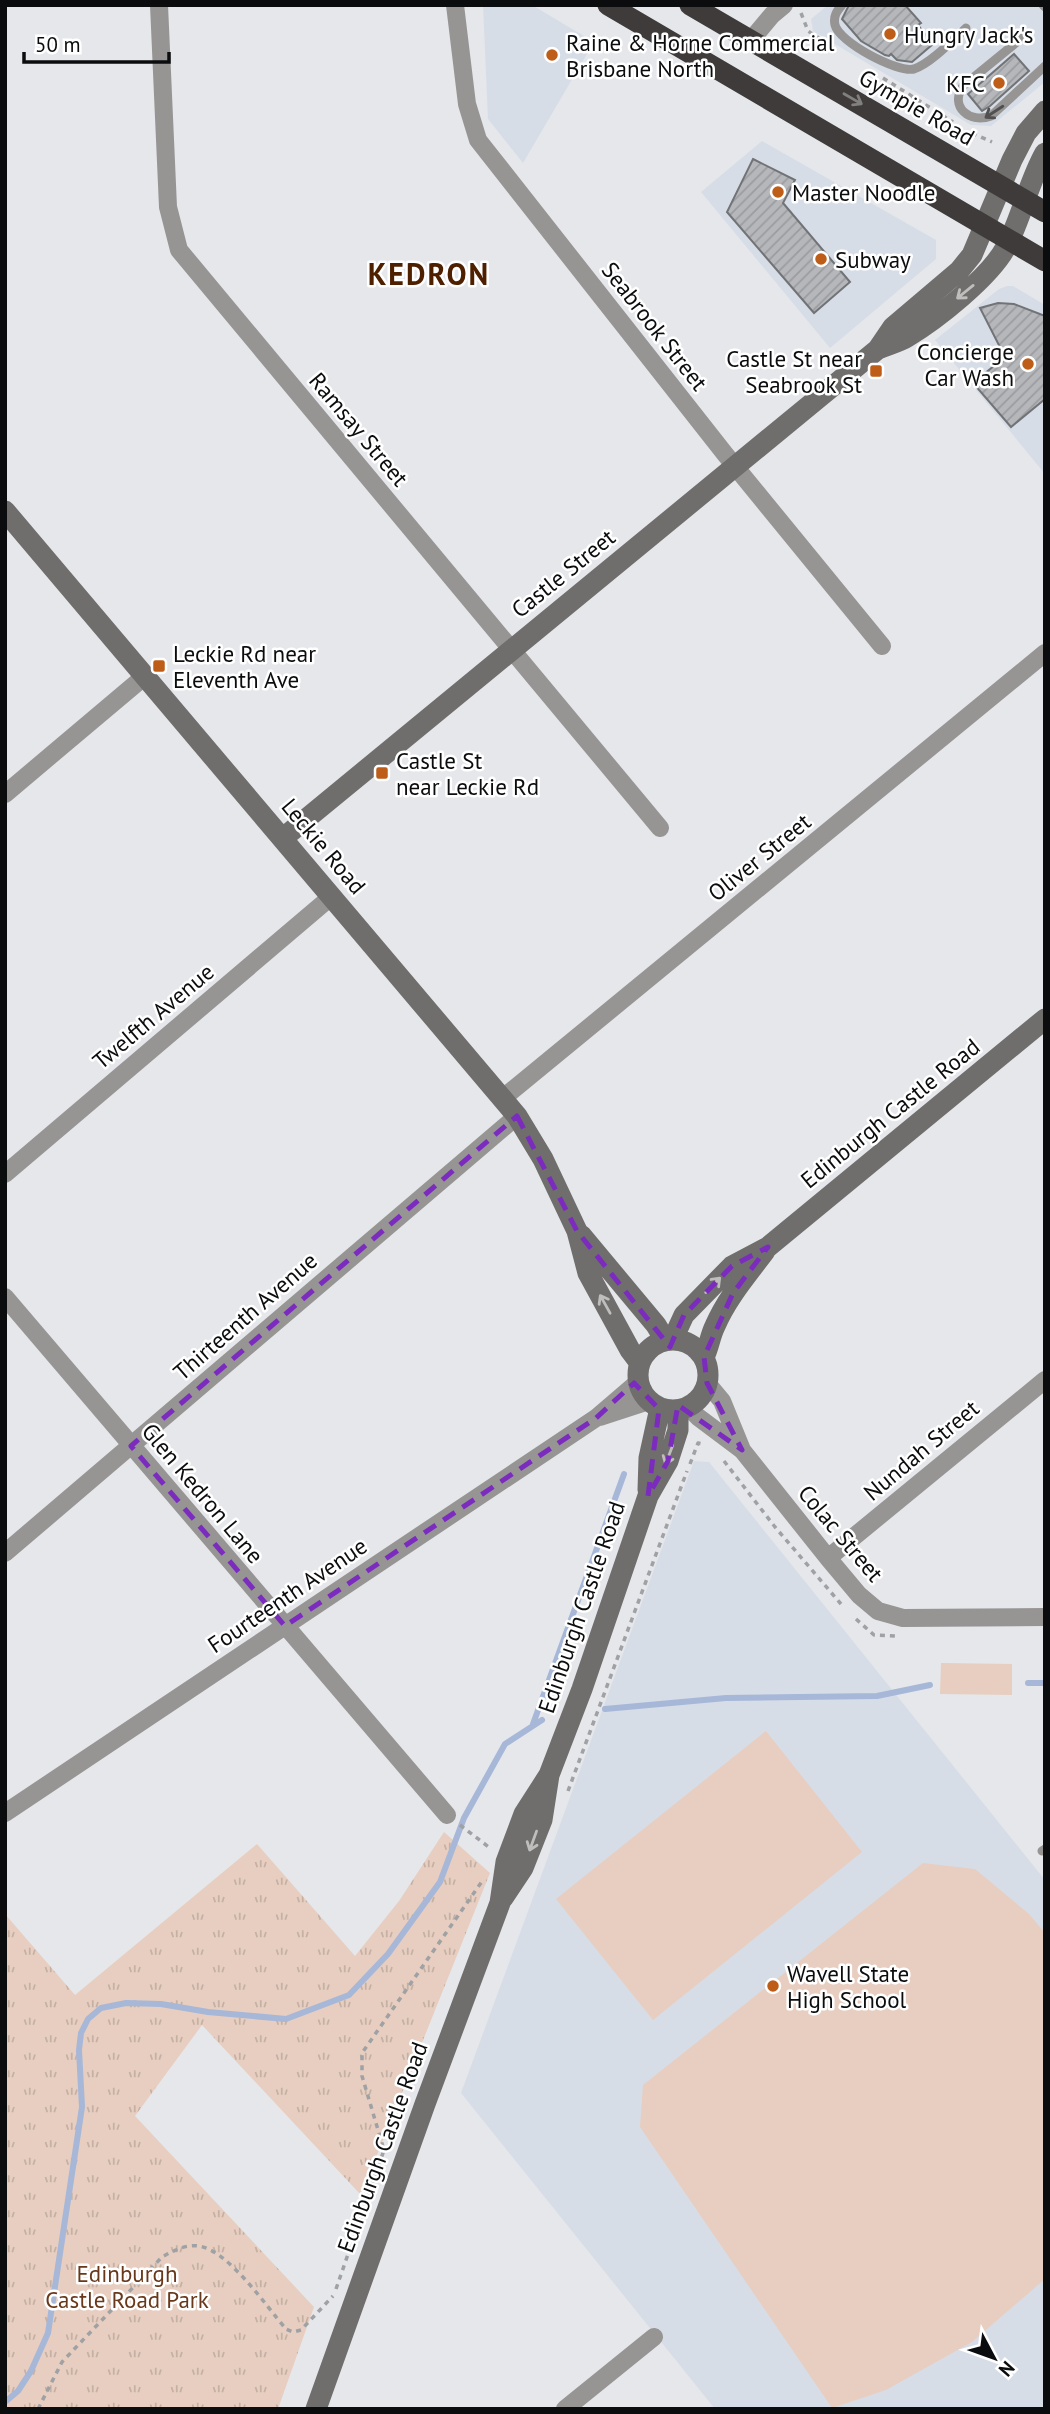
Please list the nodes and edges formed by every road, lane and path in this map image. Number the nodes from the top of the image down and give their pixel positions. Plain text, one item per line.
1 (159, 5) edge
2 (455, 5) edge
3 (608, 5) edge
4 (690, 5) edge
5 (784, 5) edge
6 (842, 5) edge
7 (802, 13) dead end
8 (966, 28) dead end
9 (1023, 37) dead end
10 (751, 40) junction
11 (842, 52) dead end
12 (1045, 66) edge
13 (876, 74) dead end
14 (1045, 111) edge
15 (957, 124) dead end
16 (968, 131) dead end
17 (992, 142) dead end
18 (1045, 153) edge
19 (1000, 186) junction
20 (1026, 201) junction
21 (1045, 212) edge
22 (985, 227) junction
23 (1009, 241) junction
24 (1045, 261) edge
25 (878, 349) junction
26 (735, 466) junction
27 (5, 511) edge
28 (882, 646) dead end
29 (512, 649) junction
30 (1045, 653) edge
31 (145, 676) junction
32 (5, 793) edge
33 (660, 828) dead end
34 (283, 838) junction
35 (332, 896) junction
36 (1045, 1019) edge
37 (503, 1098) junction
38 (517, 1116) junction
39 (5, 1174) edge
40 (577, 1231) junction
41 (768, 1247) junction
42 (5, 1297) edge
43 (669, 1339) junction
44 (704, 1357) junction
45 (638, 1372) junction
46 (1045, 1380) edge
47 (707, 1382) junction
48 (669, 1406) junction
49 (596, 1418) junction
50 (706, 1445) dead end
51 (131, 1446) junction
52 (742, 1450) junction
53 (721, 1457) dead end
54 (5, 1553) edge
55 (828, 1558) junction
56 (1045, 1617) edge
57 (285, 1626) junction
58 (899, 1636) dead end
59 (564, 1802) dead end
60 (5, 1813) edge
61 (447, 1815) joint
62 (483, 1842) dead end
63 (498, 1843) dead end
64 (494, 1851) dead end
65 (487, 1870) dead end
66 (654, 2337) dead end
67 (38, 2409) edge
68 (316, 2409) edge
69 (565, 2409) edge

1 - 29 street, Ramsay Street
2 - 26 street, Seabrook Street
3 - 22 highway
4 - 10 highway, Gympie Road
5 - 10 street
6 - 8 lane
7 - 11 path
12 -> 9 lane
10 -> 19 highway, Gympie Road
13 - 15 path
14 - 19 street, Castle Street
16 - 17 path
18 - 20 street, Castle Street
19 - 20 highway, Gympie Road
19 - 22 street, Castle Street
20 - 21 highway, Gympie Road
20 - 23 street, Castle Street
22 - 23 highway
22 - 25 street, Castle Street
23 - 24 highway
23 -> 25 street, Castle Street
25 - 26 street, Castle Street
26 - 28 street, Seabrook Street
26 - 29 street, Castle Street
27 - 31 street, Leckie Road
29 - 33 street, Ramsay Street
29 - 34 street, Castle Street
30 - 37 street, Oliver Street
31 - 32 street
31 - 34 street, Leckie Road
34 - 35 street, Leckie Road
35 - 37 street, Leckie Road
35 - 39 street, Twelfth Avenue
36 - 41 street, Edinburgh Castle Road
37 - 38 street, Leckie Road
38 - 40 street, Leckie Road
38 - 51 street, Thirteenth Avenue
40 - 43 street, Leckie Road
45 -> 40 street, Leckie Road
43 -> 41 street, Edinburgh Castle Road
41 - 44 street, Edinburgh Castle Road
42 - 51 street, Glen Kedron Lane
43 - 44 street
43 - 45 street
44 - 47 street
45 - 48 street
45 - 49 street, Fourteenth Avenue
46 - 55 street, Nundah Street
47 - 48 street
47 - 52 street, Colac Street
48 - 49 street, Fourteenth Avenue
48 - 52 street, Colac Street
48 - 68 street, Edinburgh Castle Road
49 - 57 street, Fourteenth Avenue
50 - 59 path
51 - 54 street, Thirteenth Avenue
51 - 57 street, Glen Kedron Lane
52 - 55 street, Colac Street
53 - 58 path
55 - 56 street, Colac Street
57 - 60 street, Fourteenth Avenue
57 - 61 street, Glen Kedron Lane
61 - 62 path
63 - 64 path
65 - 67 path
66 - 69 street

